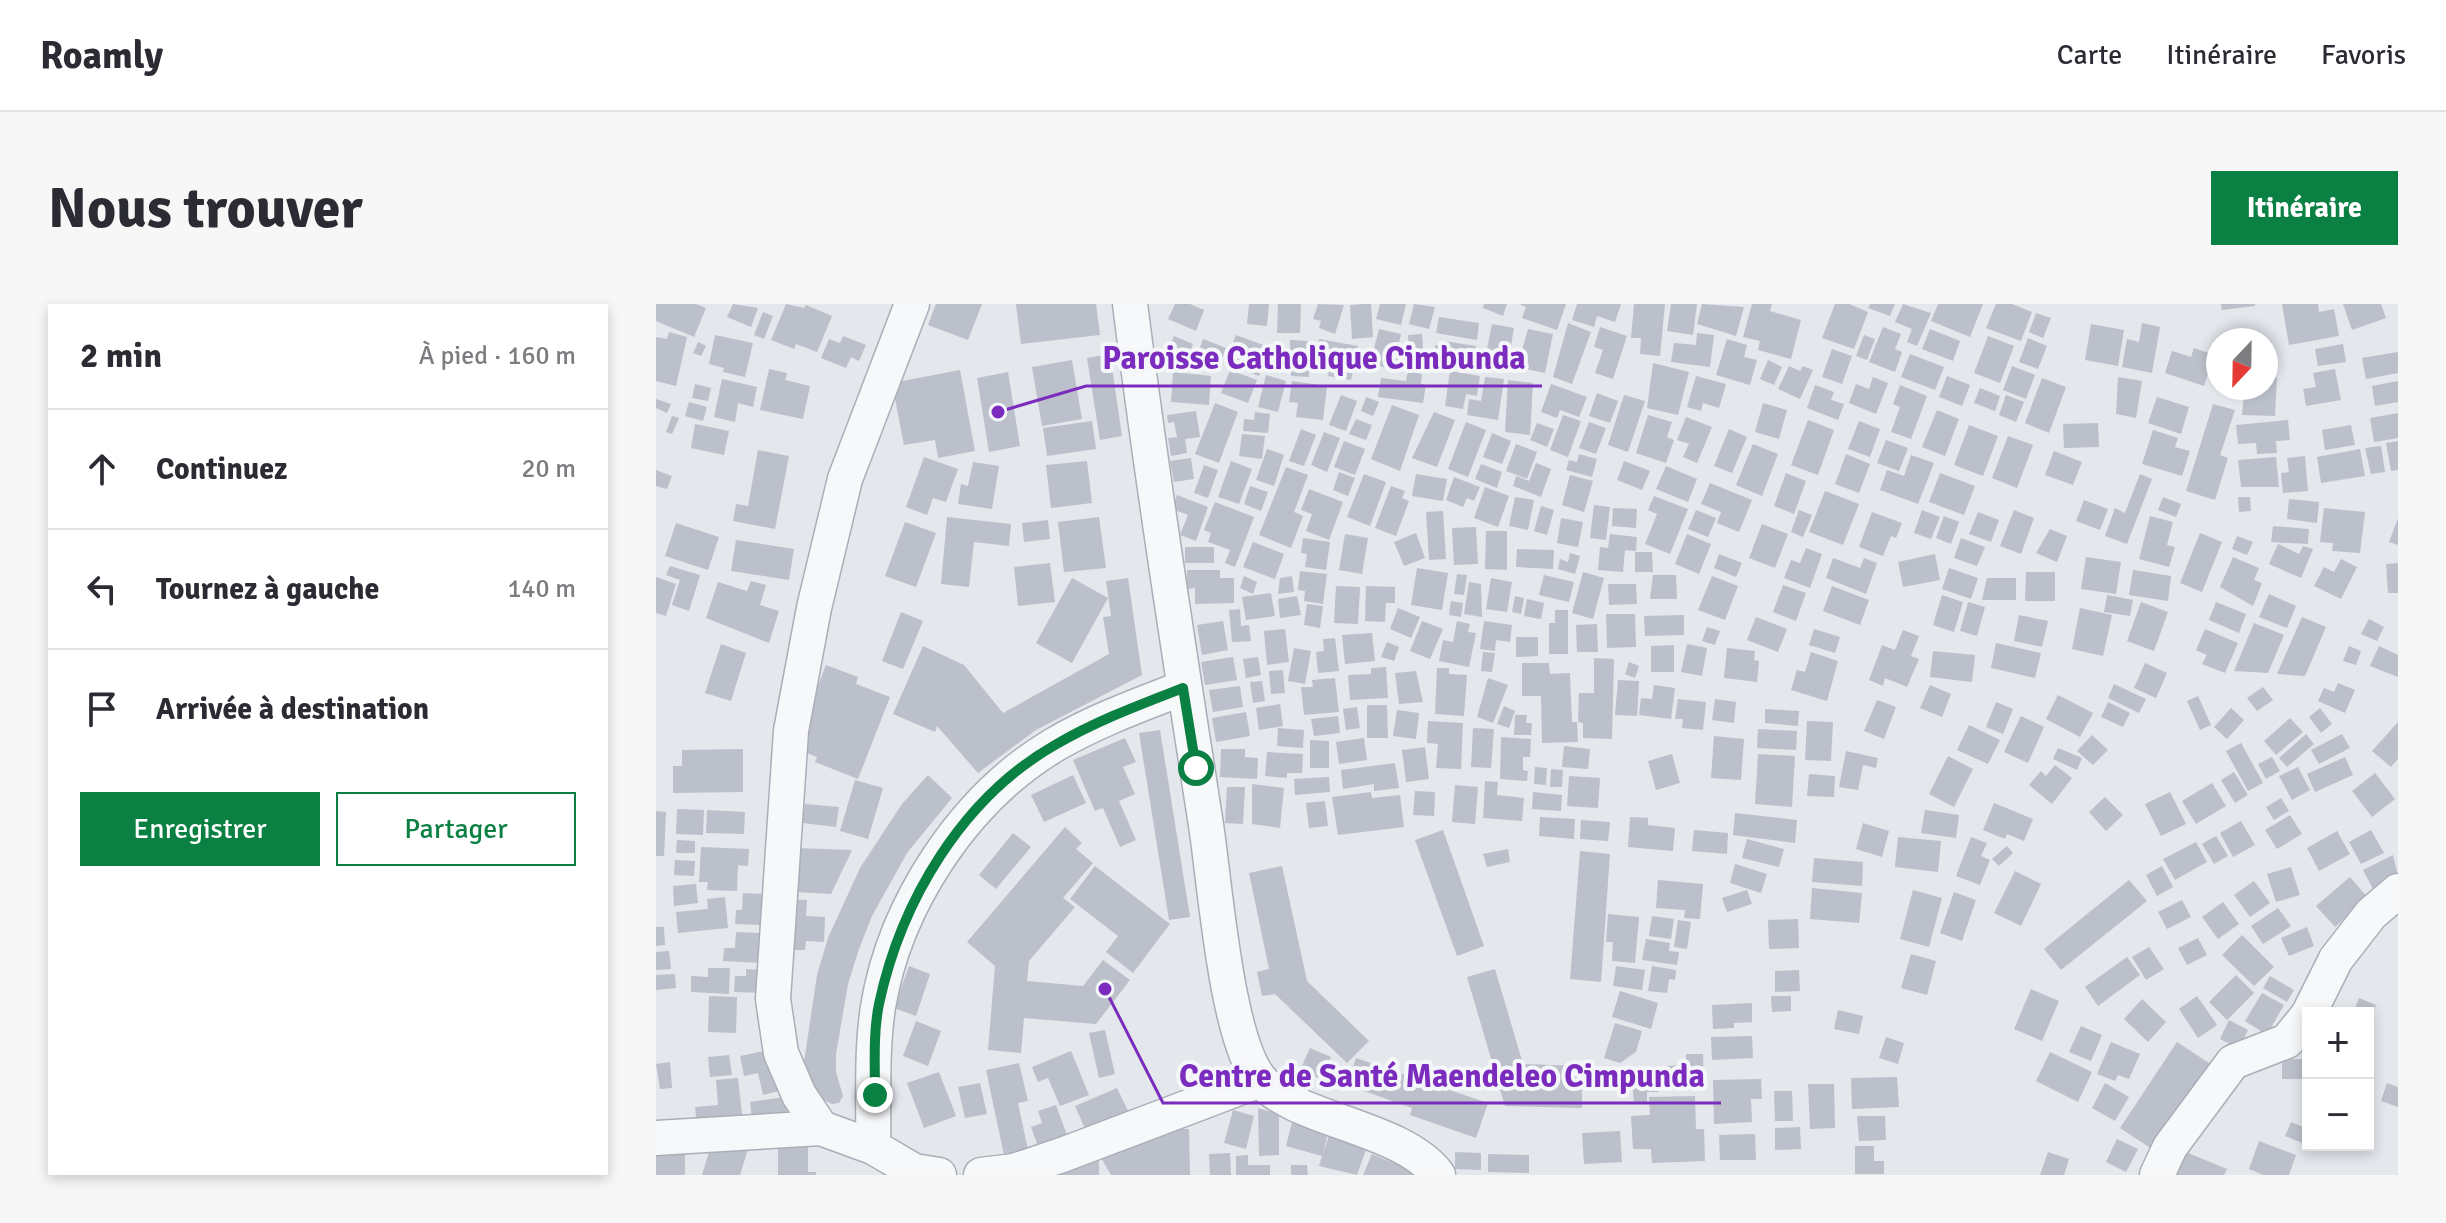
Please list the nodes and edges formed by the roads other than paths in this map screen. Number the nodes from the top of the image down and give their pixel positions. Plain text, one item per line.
1 (912, 304) edge
2 (1130, 304) edge
3 (1183, 688) junction
4 (2398, 891) edge
5 (2312, 1007) edge
6 (2302, 1023) edge
7 (1260, 1080) junction
8 (821, 1128) junction
9 (656, 1138) edge
10 (873, 1147) junction
11 (922, 1174) edge
12 (981, 1175) edge
13 (1438, 1175) edge
14 (2157, 1175) edge

1 - 8 street
2 - 3 street
3 - 7 street
3 - 10 street
4 - 5 street
6 - 14 street
7 - 12 street
7 - 13 street
8 - 9 street
8 - 10 street
10 - 11 street

